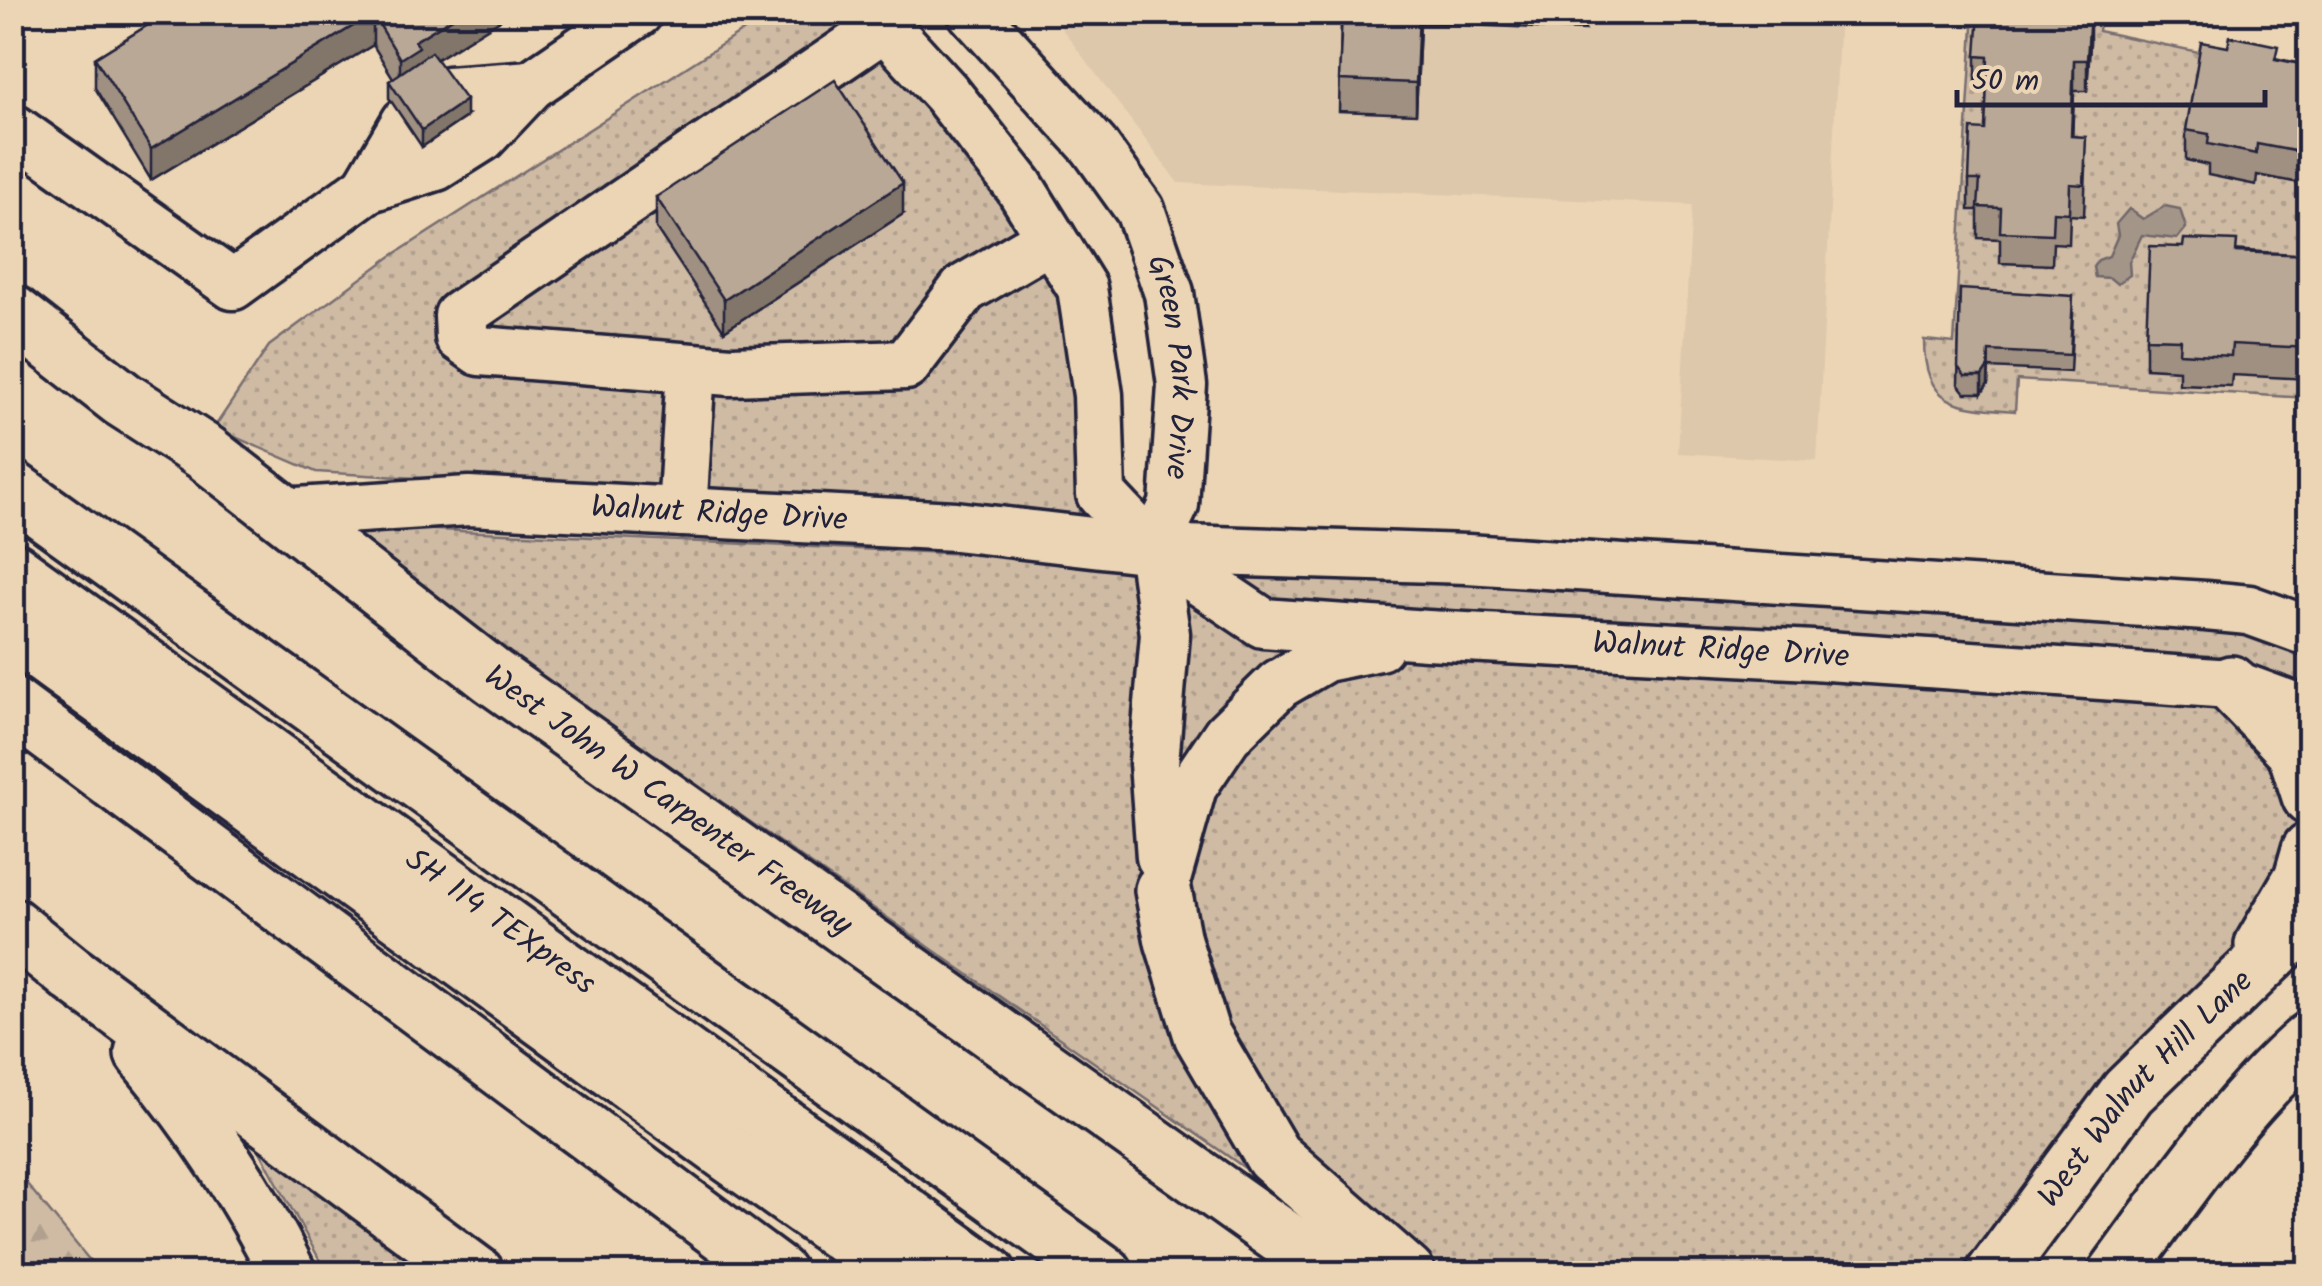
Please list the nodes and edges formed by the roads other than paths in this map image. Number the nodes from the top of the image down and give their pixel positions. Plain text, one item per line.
1 (638, 12) edge
2 (934, 12) edge
3 (972, 12) edge
4 (879, 19) edge
5 (1028, 74) junction
6 (532, 85) junction
7 (448, 91) edge
8 (406, 122) edge
9 (12, 128) edge
10 (367, 188) junction
11 (1051, 238) junction
12 (12, 314) edge
13 (691, 369) junction
14 (12, 489) edge
15 (682, 512) junction
16 (282, 514) junction
17 (1152, 549) junction
18 (12, 570) edge
19 (12, 632) edge
20 (2310, 632) edge
21 (1427, 636) junction
22 (2231, 684) junction
23 (12, 706) edge
24 (2310, 713) edge
25 (2310, 796) edge
26 (2310, 850) edge
27 (1163, 890) junction
28 (2310, 916) edge
29 (12, 926) edge
30 (70, 973) junction
31 (2240, 984) junction
32 (2298, 1060) edge
33 (288, 1274) edge
34 (476, 1274) edge
35 (778, 1274) edge
36 (899, 1274) edge
37 (988, 1274) edge
38 (1105, 1274) edge
39 (1334, 1274) edge
40 (1407, 1274) edge
41 (1994, 1274) edge
42 (2116, 1274) edge

1 - 6 street
2 - 5 street, Green Park Drive
3 - 5 street, Green Park Drive
4 - 11 street, Green Park Drive
4 - 13 street
5 - 17 street, Green Park Drive
6 - 7 street
6 - 10 street
8 - 10 street
9 - 10 street
11 - 13 street
11 - 17 street, Green Park Drive
12 - 16 main road, West John W Carpenter Freeway
13 - 15 street
14 - 38 main road
15 - 16 street, Walnut Ridge Drive
15 - 17 street, Walnut Ridge Drive
16 - 39 main road, West John W Carpenter Freeway
17 - 20 street, Walnut Ridge Drive
17 - 21 street, Walnut Ridge Drive
17 - 27 street
18 - 37 main road, SH 114 TEXpress
19 - 36 main road, SH 114 TEXpress
21 - 22 street, Walnut Ridge Drive
21 - 27 street
22 - 24 street, Walnut Ridge Drive
22 - 25 main road
23 - 35 main road
26 - 31 main road
27 - 40 main road
28 - 31 main road, West Walnut Hill Lane
29 - 30 main road
30 - 33 main road
30 - 34 main road
31 - 41 main road, West Walnut Hill Lane
32 - 42 main road

